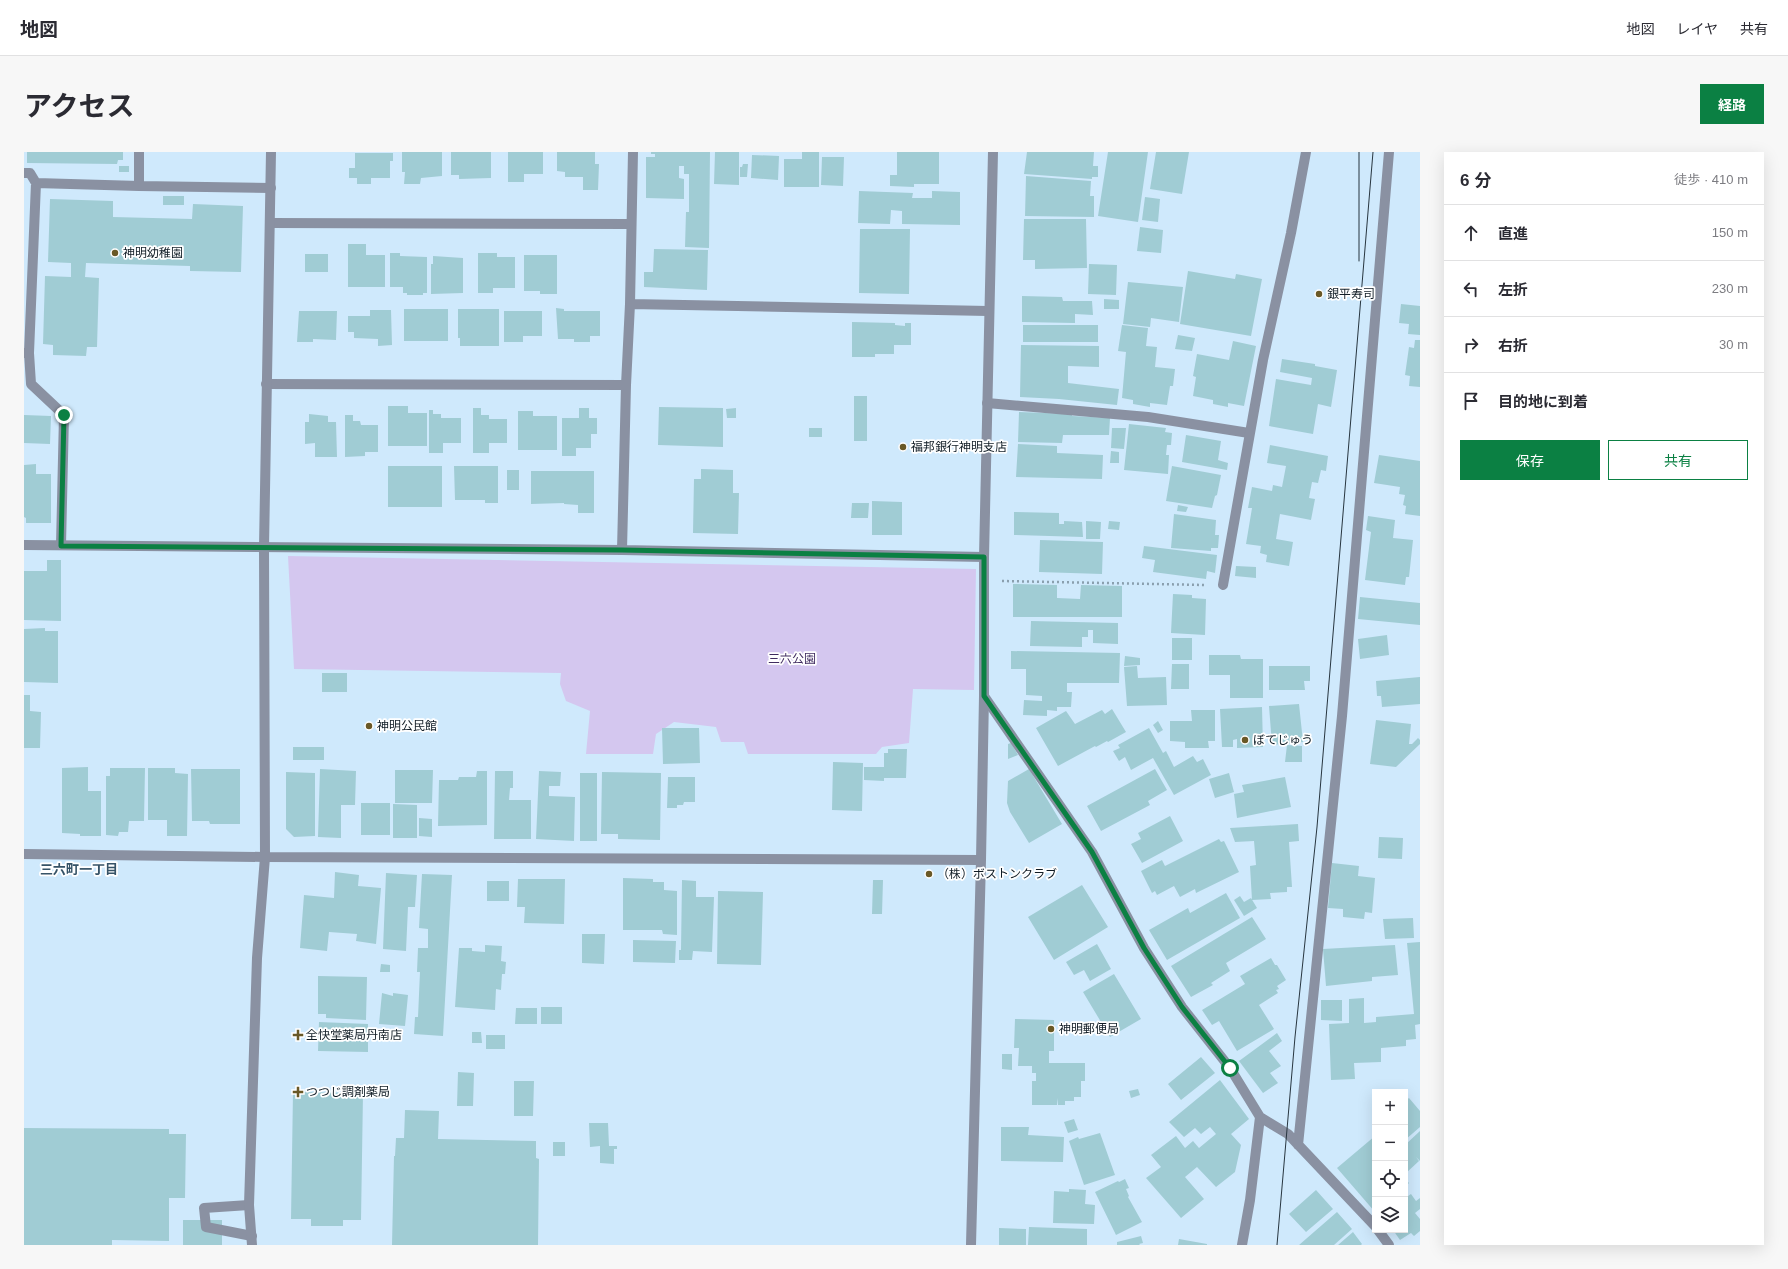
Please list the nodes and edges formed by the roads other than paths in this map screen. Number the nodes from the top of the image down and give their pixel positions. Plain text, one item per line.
1 (139, 152) edge
2 (271, 152) edge
3 (633, 152) edge
4 (993, 152) edge
5 (1306, 152) edge
6 (1389, 152) edge
7 (24, 173) edge
8 (36, 183) junction
9 (138, 186) junction
10 (270, 188) junction
11 (271, 223) junction
12 (630, 224) junction
13 (630, 304) junction
14 (988, 312) junction
15 (26, 353) edge
16 (266, 384) junction
17 (626, 385) junction
18 (987, 403) junction
19 (1249, 433) junction
20 (24, 545) edge
21 (61, 546) junction
22 (264, 547) junction
23 (622, 550) junction
24 (984, 557) junction
25 (1223, 585) road end
26 (984, 696) junction
27 (24, 854) edge
28 (265, 857) junction
29 (981, 860) junction
30 (1260, 1116) junction
31 (1298, 1145) junction
32 (249, 1205) junction
33 (1372, 1223) edge
34 (1380, 1233) edge
35 (252, 1241) edge
36 (971, 1245) edge
37 (1242, 1245) edge
38 (1389, 1245) edge

1 - 9 street
2 - 10 street
3 - 12 street
4 - 14 street
5 - 19 street
6 - 31 street
7 - 8 street
8 - 9 street
8 - 15 street
9 - 10 street
10 - 11 street
11 - 12 street
11 - 16 street
12 - 13 street
13 - 14 street
13 - 17 street
14 - 18 street
15 - 21 street
16 - 17 street
16 - 22 street
17 - 23 street
18 - 19 street
18 - 24 street
19 - 25 street
20 - 21 street
21 - 22 street
22 - 23 street
22 - 28 street
23 - 24 street
24 - 26 street
26 - 29 street
26 - 30 street
27 - 28 street
28 - 29 street
28 - 32 street
29 - 36 street
30 - 31 street
30 - 37 street
31 - 33 street
32 - 35 street
32 - 35 street
34 - 38 street

